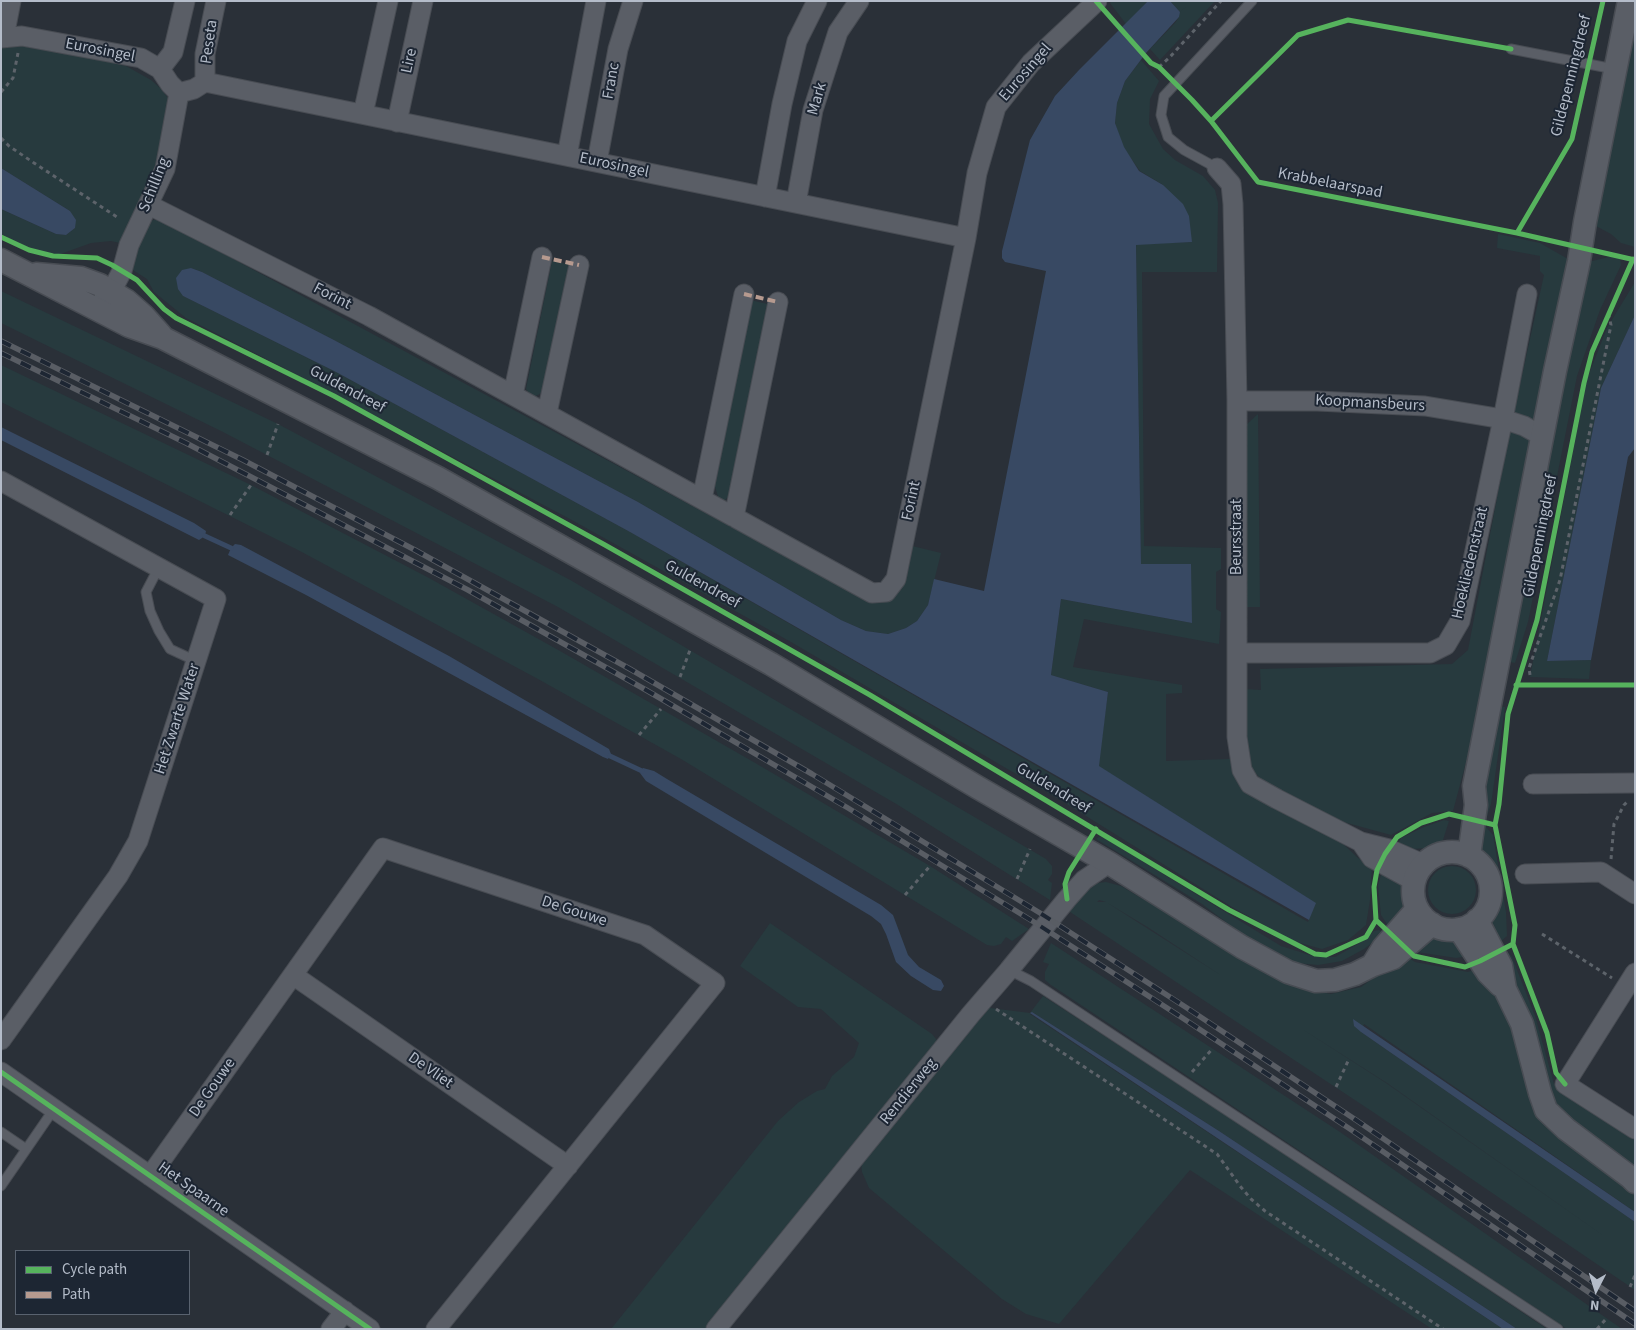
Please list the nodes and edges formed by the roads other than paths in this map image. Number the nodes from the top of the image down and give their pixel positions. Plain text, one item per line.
1 (11, 1) edge
2 (185, 1) edge
3 (216, 1) edge
4 (388, 1) edge
5 (423, 1) edge
6 (596, 1) edge
7 (633, 1) edge
8 (817, 1) edge
9 (859, 1) edge
10 (1097, 1) edge
11 (1252, 1) edge
12 (1629, 1) edge
13 (9, 37) edge
14 (1511, 49) dead end
15 (160, 69) junction
16 (1615, 69) junction
17 (205, 82) junction
18 (179, 93) junction
19 (363, 114) junction
20 (397, 122) junction
21 (567, 156) junction
22 (597, 162) junction
23 (1217, 168) joint
24 (765, 197) junction
25 (796, 203) junction
26 (149, 205) junction
27 (966, 238) junction
28 (542, 257) dead end
29 (1, 260) edge
30 (579, 265) dead end
31 (31, 274) junction
32 (106, 288) junction
33 (744, 294) dead end
34 (1526, 294) dead end
35 (778, 302) dead end
36 (96, 310) junction
37 (163, 338) junction
38 (513, 395) junction
39 (1237, 401) junction
40 (548, 413) junction
41 (1503, 418) junction
42 (1542, 436) junction
43 (1, 481) edge
44 (702, 498) junction
45 (734, 516) junction
46 (158, 567) junction
47 (1237, 653) junction
48 (196, 661) junction
49 (1635, 783) edge
50 (1533, 784) dead end
51 (1461, 854) junction
52 (1109, 863) junction
53 (1418, 873) junction
54 (1525, 874) dead end
55 (1635, 894) edge
56 (1424, 917) junction
57 (1468, 924) junction
58 (1009, 970) junction
59 (293, 975) junction
60 (1630, 980) edge
61 (1, 1040) edge
62 (1, 1072) edge
63 (54, 1109) junction
64 (1635, 1129) edge
65 (1, 1132) edge
66 (26, 1149) junction
67 (568, 1166) junction
68 (150, 1176) junction
69 (1633, 1179) edge
70 (1, 1186) edge
71 (345, 1311) junction
72 (331, 1329) edge
73 (370, 1329) edge
74 (436, 1329) edge
75 (716, 1329) edge
76 (1558, 1329) edge

1 - 13 street
2 - 15 street, Peseta
3 - 17 street, Peseta
4 - 19 street
5 - 20 street, Lire
6 - 21 street, Franc
7 - 22 street, Franc
8 - 24 street, Mark
9 - 25 street, Mark
10 - 27 street, Eurosingel
11 - 23 lane
12 - 16 street, Gildepenningdreef
13 - 15 street, Eurosingel
14 - 16 lane
15 - 18 street, Eurosingel
16 - 42 street, Gildepenningdreef
17 - 18 street
17 - 19 street, Eurosingel
18 - 26 street, Schilling
19 - 20 street, Eurosingel
20 - 21 street, Eurosingel
21 - 22 street, Eurosingel
22 - 24 street, Eurosingel
23 - 39 street, Beursstraat
24 - 25 street, Eurosingel
25 - 27 street, Eurosingel
26 - 32 street, Schilling
26 - 38 street, Forint
27 - 45 street, Forint
28 - 38 street
29 - 31 street
30 - 40 street
31 - 32 street
31 - 36 street
32 - 36 street, Schilling
32 - 37 street
33 - 44 street
34 - 41 street
35 - 45 street
36 - 37 street
37 - 52 street
38 - 40 street, Forint
39 - 41 street, Koopmansbeurs
39 - 47 street, Beursstraat
40 - 44 street, Forint
41 - 42 street, Koopmansbeurs
41 - 47 street, Hoekliedenstraat
42 - 51 street, Gildepenningdreef
43 - 46 street, Het Zwarte Water
44 - 45 street, Forint
46 - 48 lane
46 - 48 street, Het Zwarte Water
47 - 53 street, Beursstraat
48 - 61 street, Het Zwarte Water
49 - 50 street
51 - 53 street
51 - 57 street
52 - 56 street
52 - 58 street, Rendierweg
53 - 56 street
54 - 55 street
56 - 57 street
57 - 69 street
58 - 75 street, Rendierweg
58 - 76 lane
59 - 67 street, De Vliet
59 - 67 street, De Gouwe
59 - 68 street, De Gouwe
60 - 64 street
62 - 63 street, Het Spaarne
63 - 66 lane
63 - 68 street, Het Spaarne
65 - 66 lane
66 - 70 lane
67 - 74 street, De Gouwe
68 - 71 street, Het Spaarne
71 - 72 street
71 - 73 street, Het Spaarne

